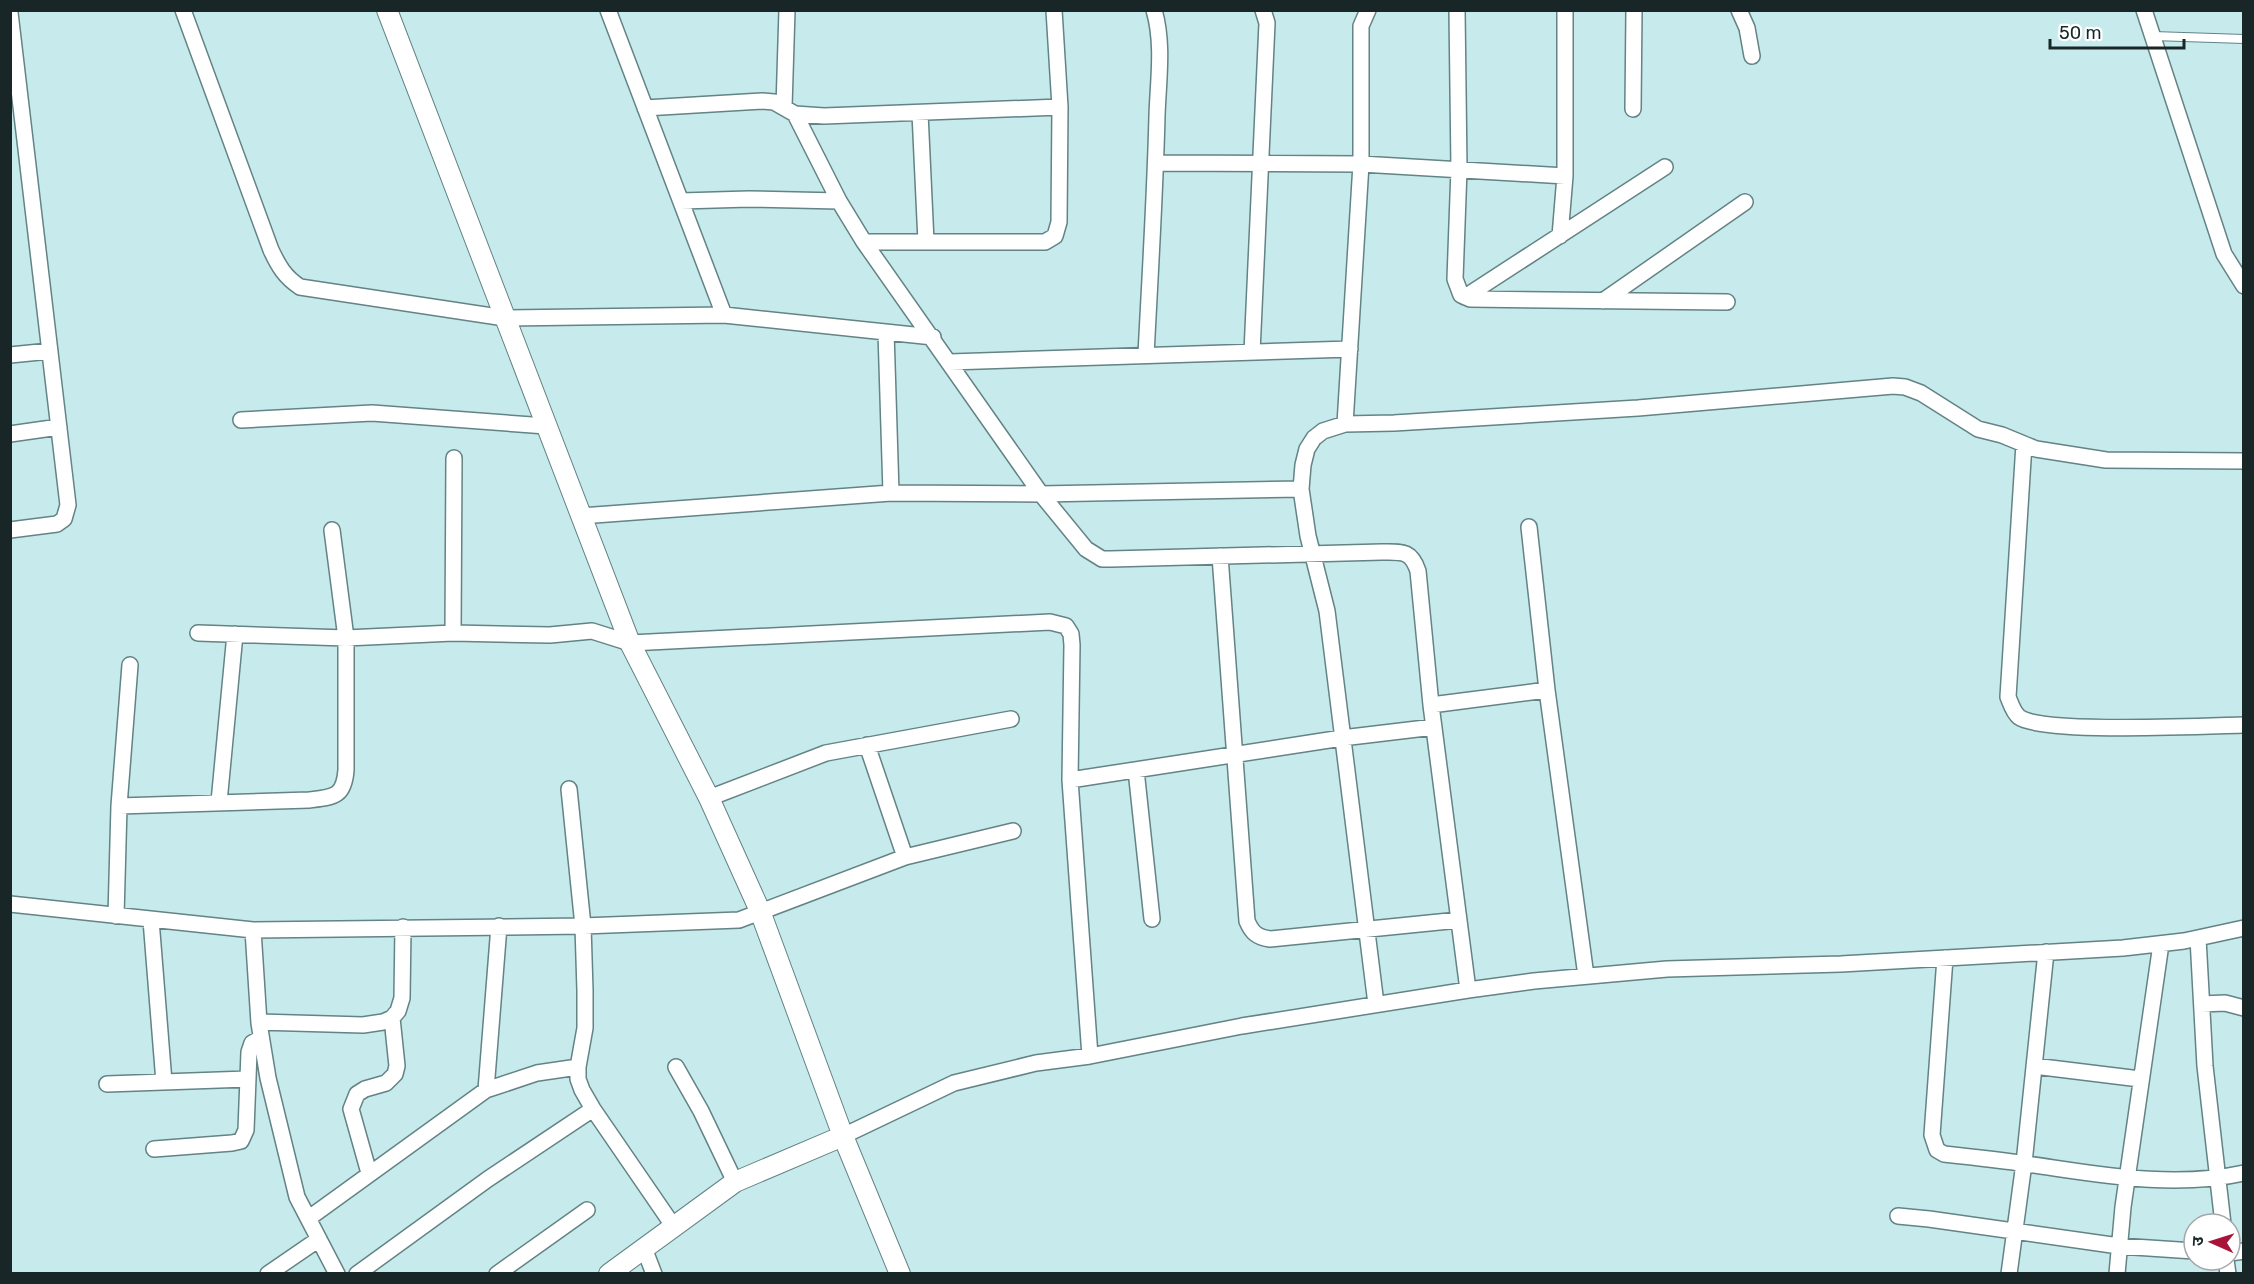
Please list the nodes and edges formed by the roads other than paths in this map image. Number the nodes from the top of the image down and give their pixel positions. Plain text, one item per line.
1 (183, 10) edge
2 (387, 10) edge
3 (608, 10) edge
4 (787, 10) edge
5 (1054, 10) edge
6 (1154, 10) edge
7 (1263, 10) edge
8 (1368, 10) edge
9 (1457, 10) edge
10 (1565, 10) edge
11 (1634, 10) edge
12 (1739, 10) edge
13 (2144, 10) edge
14 (10, 13) edge
15 (2152, 36) junction
16 (2244, 39) edge
17 (1752, 56) dead end
18 (1060, 107) junction
19 (645, 108) junction
20 (1634, 109) dead end
21 (790, 110) junction
22 (920, 113) junction
23 (1156, 163) junction
24 (1261, 164) junction
25 (1361, 164) junction
26 (1665, 167) dead end
27 (1459, 169) junction
28 (1565, 176) junction
29 (681, 201) junction
30 (839, 201) junction
31 (1745, 202) dead end
32 (1560, 236) junction
33 (864, 242) junction
34 (927, 242) junction
35 (2244, 285) edge
36 (1465, 297) junction
37 (1603, 301) junction
38 (1727, 302) dead end
39 (724, 315) junction
40 (505, 318) junction
41 (886, 332) junction
42 (933, 337) junction
43 (1350, 349) junction
44 (50, 351) junction
45 (1252, 352) junction
46 (10, 355) edge
47 (1146, 356) junction
48 (950, 362) junction
49 (241, 420) dead end
50 (1345, 424) junction
51 (546, 426) junction
52 (59, 427) junction
53 (10, 434) edge
54 (2024, 444) junction
55 (454, 458) dead end
56 (2244, 460) edge
57 (1301, 489) junction
58 (891, 493) junction
59 (1041, 494) junction
60 (581, 516) junction
61 (1529, 527) dead end
62 (10, 530) edge
63 (332, 530) dead end
64 (1313, 554) junction
65 (1220, 556) junction
66 (198, 633) dead end
67 (453, 633) junction
68 (235, 634) junction
69 (346, 638) junction
70 (630, 643) junction
71 (130, 665) dead end
72 (1547, 690) junction
73 (1431, 705) junction
74 (1011, 718) dead end
75 (2244, 725) edge
76 (1434, 727) junction
77 (1342, 738) junction
78 (867, 745) junction
79 (1233, 755) junction
80 (1136, 770) junction
81 (1070, 780) junction
82 (569, 789) dead end
83 (709, 798) junction
84 (219, 802) junction
85 (118, 806) junction
86 (1013, 831) dead end
87 (905, 857) junction
88 (10, 904) edge
89 (760, 911) junction
90 (116, 916) junction
91 (1152, 919) dead end
92 (152, 920) junction
93 (1459, 920) junction
94 (499, 926) junction
95 (582, 926) junction
96 (403, 927) junction
97 (2244, 928) edge
98 (1366, 929) junction
99 (253, 930) junction
100 (2198, 938) junction
101 (2161, 944) junction
102 (2046, 952) junction
103 (1945, 958) junction
104 (1586, 976) junction
105 (1468, 990) junction
106 (1377, 1004) junction
107 (2202, 1004) junction
108 (2244, 1008) edge
109 (392, 1018) junction
110 (260, 1030) junction
111 (1090, 1056) junction
112 (2034, 1066) junction
113 (578, 1067) junction
114 (676, 1067) dead end
115 (247, 1079) junction
116 (2140, 1079) junction
117 (164, 1082) junction
118 (107, 1084) dead end
119 (486, 1090) junction
120 (593, 1109) junction
121 (843, 1136) junction
122 (154, 1149) dead end
123 (2024, 1163) junction
124 (369, 1173) junction
125 (2244, 1173) edge
126 (2127, 1179) junction
127 (2219, 1179) junction
128 (735, 1182) junction
129 (587, 1210) dead end
130 (2222, 1212) edge
131 (1898, 1216) dead end
132 (309, 1218) junction
133 (674, 1227) junction
134 (2015, 1232) junction
135 (319, 1239) junction
136 (2119, 1246) junction
137 (644, 1248) junction
138 (2182, 1250) edge
139 (268, 1274) edge
140 (337, 1274) edge
141 (357, 1274) edge
142 (497, 1274) edge
143 (609, 1274) edge
144 (654, 1274) edge
145 (900, 1274) edge
146 (2009, 1274) edge
147 (2117, 1274) edge

1 - 40 street
2 - 40 street
3 - 19 street
4 - 21 street
5 - 18 street
6 - 23 street
7 - 24 street
8 - 25 street
9 - 27 street
10 - 28 street
11 - 20 street
12 - 17 street
13 - 15 street
14 - 44 street
15 - 16 lane
15 - 35 street
18 - 22 street
18 - 34 street
19 - 21 street
19 - 29 street
21 - 22 street
21 - 30 street
22 - 34 street
23 - 24 street
23 - 47 street
24 - 25 street
24 - 45 street
25 - 27 street
25 - 43 street
26 - 32 street
27 - 28 street
27 - 36 street
28 - 32 street
29 - 30 street
29 - 39 street
30 - 33 street
31 - 37 street
32 - 36 street
33 - 34 street
33 - 42 street
36 - 37 street
37 - 38 street
39 - 40 street
39 - 41 street
40 - 51 street
41 - 42 street
41 - 58 street
42 - 48 street
43 - 45 street
43 - 50 street
44 - 46 street
44 - 52 street
45 - 47 street
47 - 48 street
48 - 59 street
49 - 51 street
50 - 54 street
50 - 57 street
51 - 60 street
52 - 53 street
52 - 62 street
54 - 56 street
54 - 75 street
55 - 67 street
57 - 59 street
57 - 64 street
58 - 59 street
58 - 60 street
59 - 65 street
60 - 70 street
61 - 72 street
63 - 69 street
64 - 65 street
64 - 73 street
64 - 77 street
65 - 79 street
66 - 68 street
67 - 69 street
67 - 70 street
68 - 69 street
68 - 84 street
69 - 84 street
70 - 81 street
70 - 83 street
71 - 85 street
72 - 73 street
72 - 104 street
73 - 76 street
74 - 78 street
76 - 77 street
76 - 93 street
77 - 79 street
77 - 98 street
78 - 83 street
78 - 87 street
79 - 80 street
79 - 98 street
80 - 81 street
80 - 91 street
81 - 111 street
82 - 95 street
83 - 89 street
84 - 85 street
85 - 90 street
86 - 87 street
87 - 89 street
88 - 90 street
89 - 95 street
89 - 121 street
90 - 92 street
92 - 99 street
92 - 117 street
93 - 98 street
93 - 105 street
94 - 95 street
94 - 96 street
94 - 119 street
95 - 113 street
96 - 99 street
96 - 109 street
97 - 100 street
98 - 106 street
99 - 110 street
100 - 101 street
100 - 107 street
101 - 102 street
101 - 116 street
102 - 103 street
102 - 112 street
103 - 104 street
103 - 123 street
104 - 105 street
105 - 106 street
106 - 111 street
107 - 108 street
107 - 127 street
109 - 110 street
109 - 124 street
110 - 115 street
110 - 132 street
111 - 121 street
112 - 116 street
112 - 123 street
113 - 119 street
113 - 120 street
114 - 128 street
115 - 117 street
115 - 122 street
116 - 126 street
117 - 118 street
119 - 124 street
120 - 133 street
120 - 141 street
121 - 128 street
121 - 145 street
123 - 126 street
123 - 134 street
124 - 132 street
125 - 127 street
126 - 127 street
126 - 136 street
127 - 130 street
128 - 133 street
129 - 142 street
131 - 134 street
132 - 135 street
133 - 137 street
134 - 136 street
134 - 146 street
135 - 139 street
135 - 140 street
136 - 138 street
136 - 147 street
137 - 143 street
137 - 144 street

